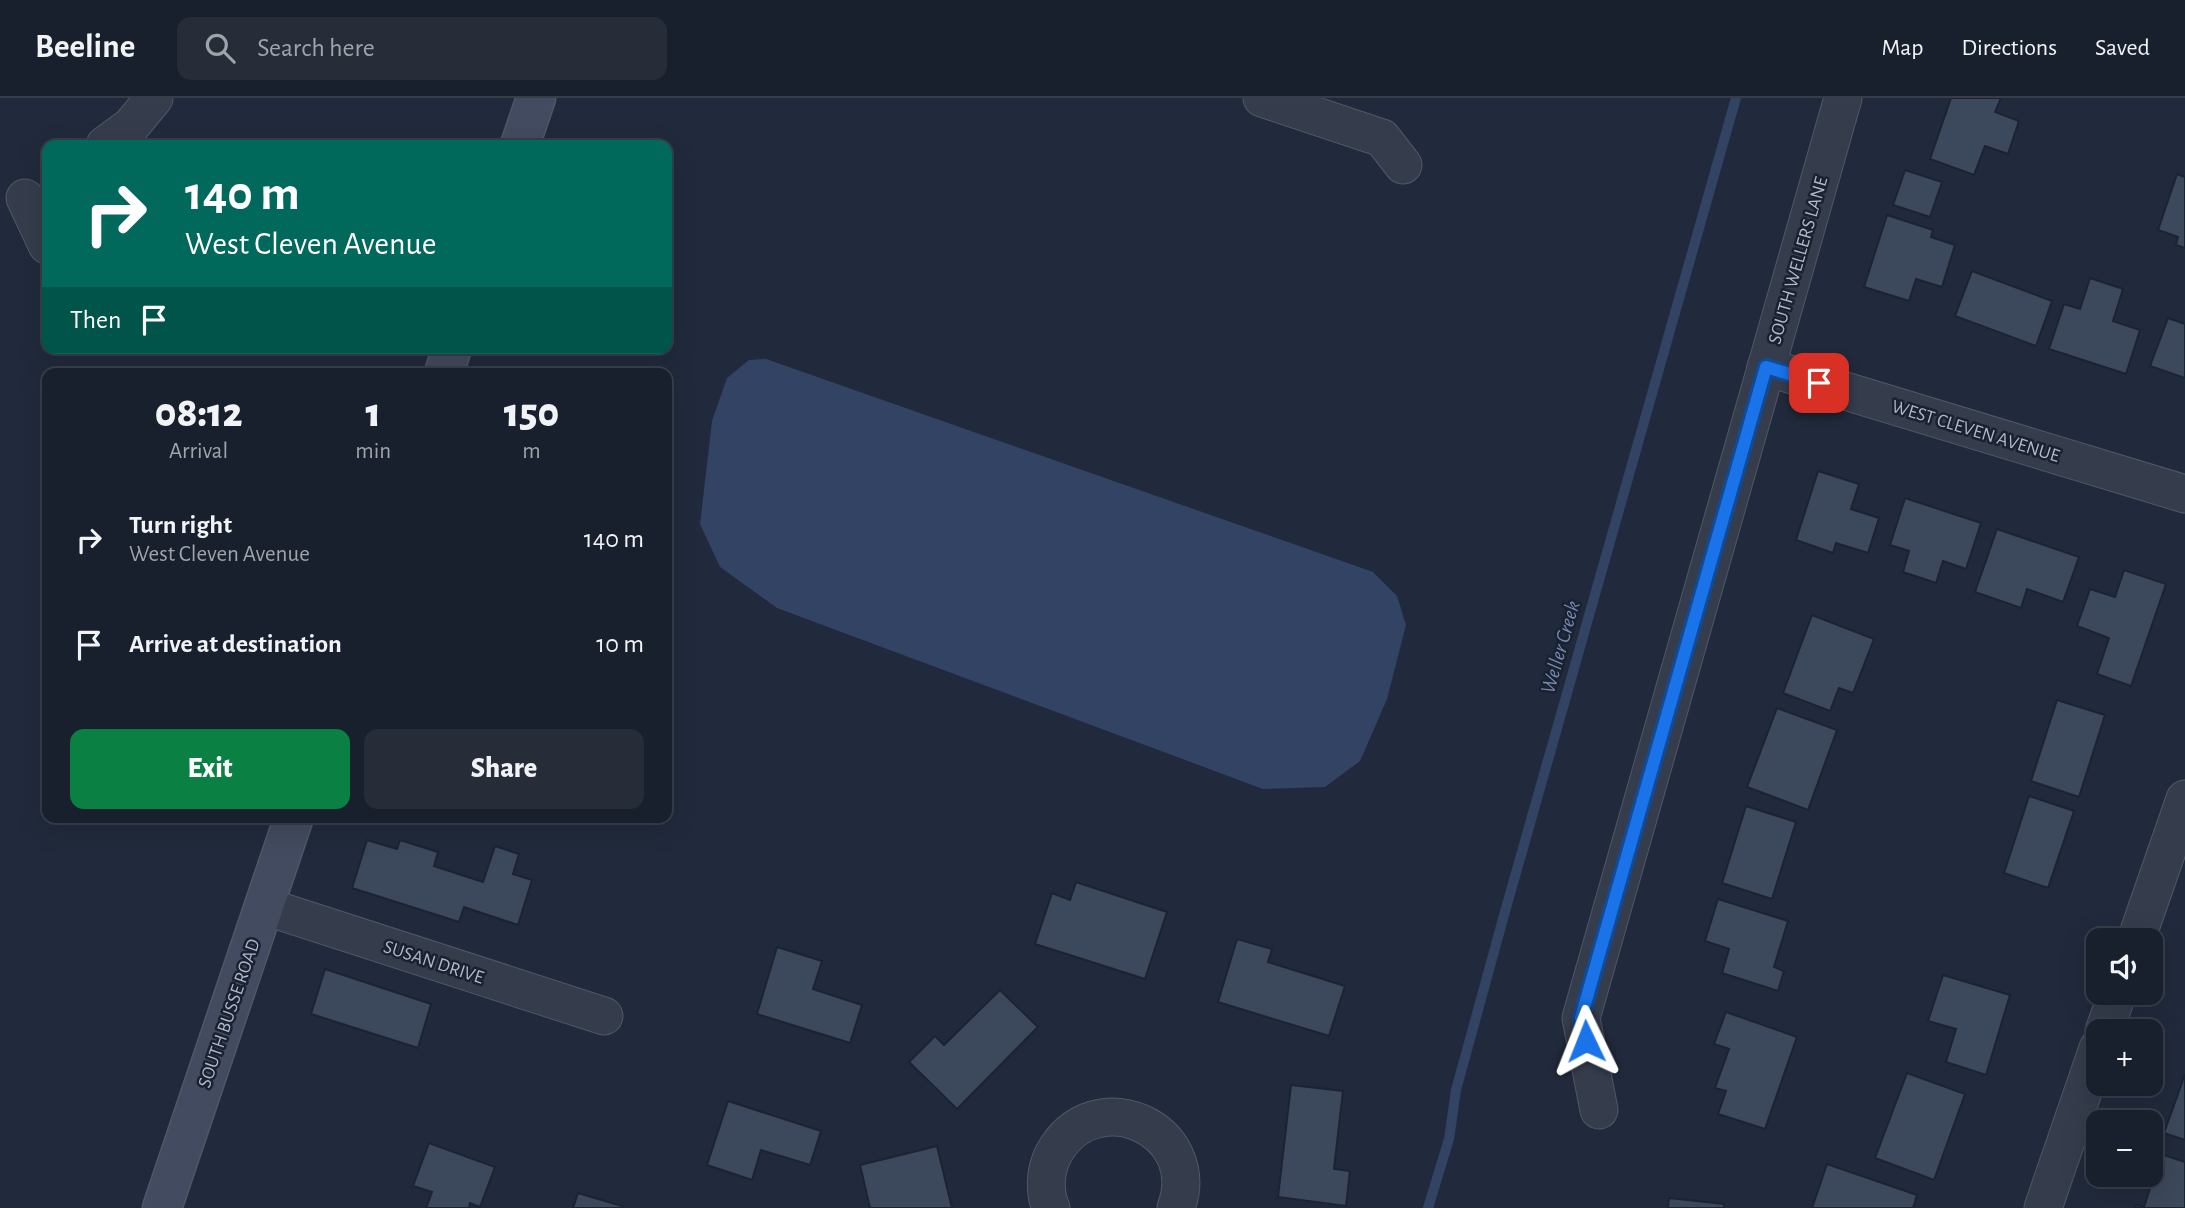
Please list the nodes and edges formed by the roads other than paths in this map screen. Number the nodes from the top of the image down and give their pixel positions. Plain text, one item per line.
1 (154, 98) edge
2 (536, 98) edge
3 (1262, 98) edge
4 (1843, 98) edge
5 (112, 140) edge
6 (522, 140) edge
7 (1403, 165) dead end
8 (24, 195) edge
9 (42, 234) edge
10 (1766, 367) junction
11 (2185, 494) edge
12 (2185, 799) edge
13 (292, 823) edge
14 (264, 906) junction
15 (2140, 928) edge
16 (604, 1016) dead end
17 (2086, 1083) edge
18 (1599, 1110) dead end
19 (162, 1208) edge
20 (1051, 1208) edge
21 (1175, 1208) edge
22 (2043, 1208) edge

1 - 5 street
2 - 6 main road
3 - 7 street
4 - 10 street, SOUTH WELLERS LANE
8 - 9 street
10 - 11 street, WEST CLEVEN AVENUE
10 - 18 street, SOUTH WELLERS LANE
12 - 15 street
13 - 14 main road, SOUTH BUSSE ROAD
14 - 16 street, SUSAN DRIVE
14 - 19 main road, SOUTH BUSSE ROAD
17 - 22 street
20 - 21 street

